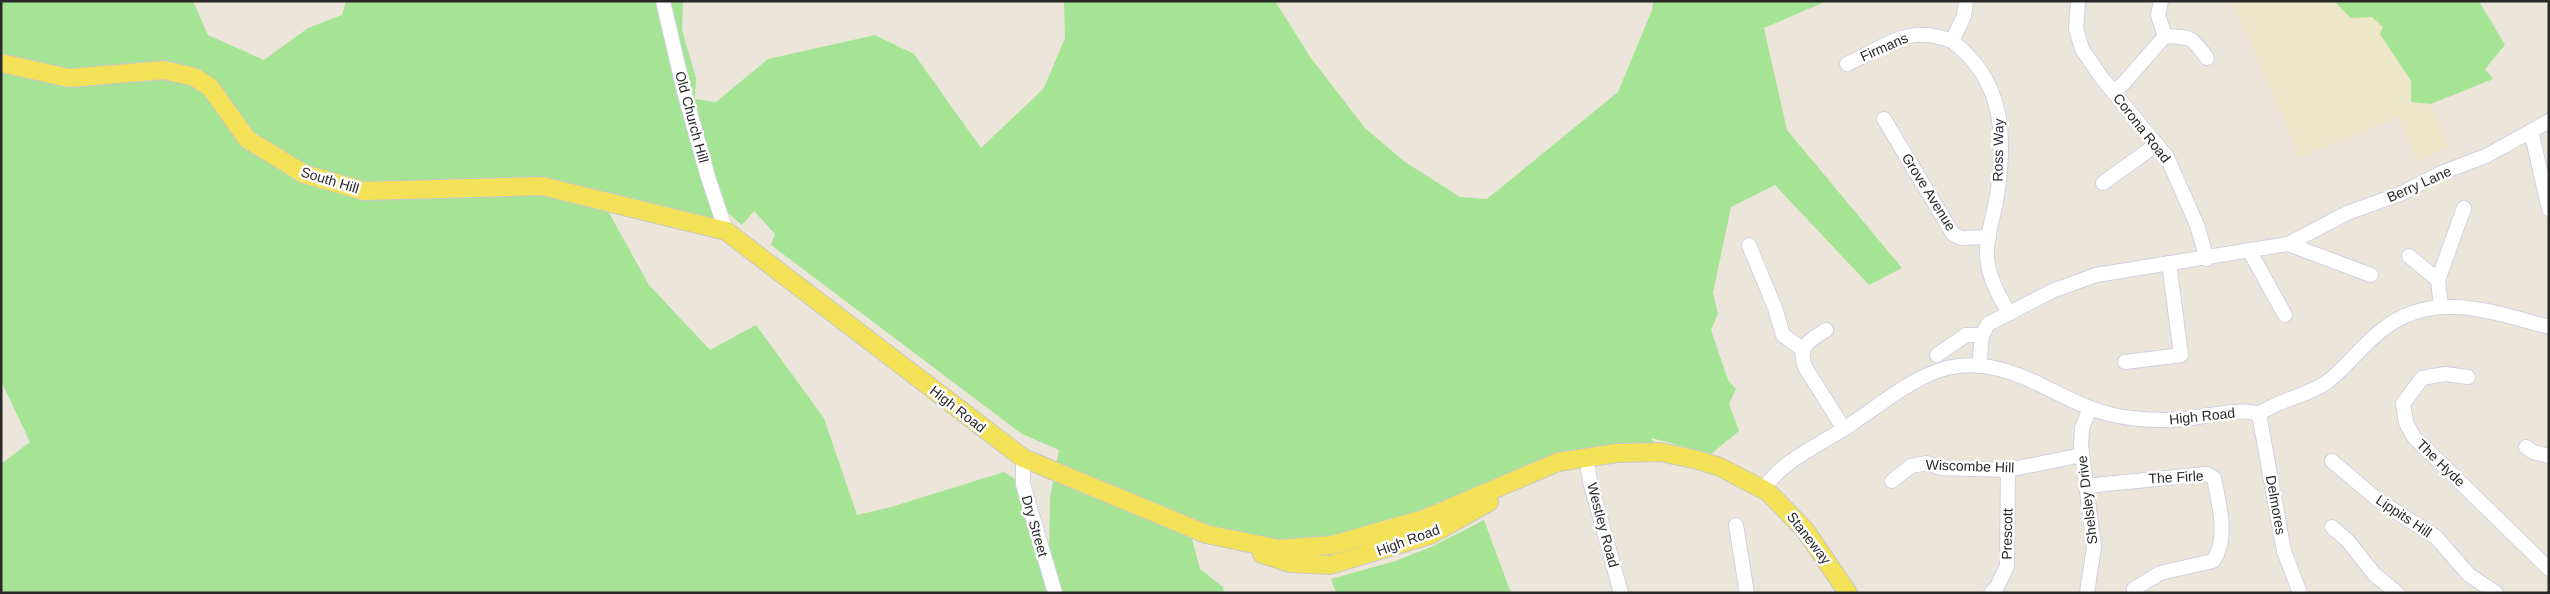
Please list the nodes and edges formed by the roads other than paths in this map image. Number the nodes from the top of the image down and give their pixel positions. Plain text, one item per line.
1 (663, 1) edge
2 (1966, 1) edge
3 (2078, 1) edge
4 (2161, 1) edge
5 (2165, 36) junction
6 (1952, 41) junction
7 (2207, 58) dead end
8 (1, 63) edge
9 (1846, 64) dead end
10 (2113, 92) junction
11 (1884, 119) dead end
12 (2549, 121) edge
13 (2531, 131) junction
14 (2157, 144) junction
15 (2103, 183) dead end
16 (2464, 208) dead end
17 (2549, 209) edge
18 (726, 231) junction
19 (1989, 237) junction
20 (2288, 244) junction
21 (1748, 245) dead end
22 (2248, 250) junction
23 (2409, 256) dead end
24 (2207, 259) junction
25 (2169, 263) junction
26 (2371, 274) dead end
27 (2438, 280) junction
28 (2441, 306) junction
29 (2008, 312) junction
30 (2285, 315) dead end
31 (2549, 327) edge
32 (1826, 330) dead end
33 (1982, 334) junction
34 (1802, 349) junction
35 (1937, 355) dead end
36 (2125, 362) dead end
37 (1979, 366) junction
38 (2468, 377) dead end
39 (2090, 408) junction
40 (2259, 414) junction
41 (1844, 429) junction
42 (2526, 447) dead end
43 (2082, 455) junction
44 (1586, 456) junction
45 (2549, 456) edge
46 (1023, 458) junction
47 (2332, 461) dead end
48 (2008, 470) junction
49 (1892, 481) dead end
50 (2086, 486) junction
51 (1763, 489) junction
52 (1736, 525) dead end
53 (2332, 527) dead end
54 (2549, 569) edge
55 (2134, 589) dead end
56 (1055, 593) edge
57 (1622, 593) edge
58 (1748, 593) edge
59 (1848, 593) edge
60 (1991, 593) edge
61 (2087, 593) edge
62 (2300, 593) edge
63 (2397, 593) edge
64 (2496, 593) edge

1 - 18 street, Old Church Hill
2 - 6 street
3 - 10 street, Corona Road
4 - 5 street
5 - 7 street
5 - 10 street
6 - 9 street, Firmans
6 - 19 street, Ross Way
8 - 18 main road, South Hill
10 - 14 street, Corona Road
11 - 19 street, Grove Avenue
12 - 13 street, Berry Lane
13 - 17 street
13 - 20 street, Berry Lane
14 - 15 street
14 - 24 street, Corona Road
16 - 27 street
18 - 46 main road, High Road
19 - 29 street, Ross Way
20 - 22 street
20 - 26 street
21 - 34 street
22 - 24 street
22 - 30 street
23 - 27 street
24 - 25 street
25 - 29 street
25 - 36 street
27 - 28 street
28 - 31 street, High Road
28 - 40 street, High Road
29 - 33 street
32 - 34 street
33 - 35 street
33 - 37 street
34 - 41 street
37 - 39 street, High Road
37 - 41 street, High Road
38 - 54 street, The Hyde
39 - 40 street, High Road
39 - 43 street, Shelsley Drive
40 - 62 street, Delmores
41 - 51 street, High Road
42 - 45 street
43 - 48 street, Wiscombe Hill
43 - 50 street, Shelsley Drive
44 - 46 main road, High Road
44 - 51 main road, High Road
44 - 57 street, Westley Road
46 - 56 street, Dry Street
47 - 64 street, Lippits Hill
48 - 49 street, Wiscombe Hill
48 - 60 street, Prescott
50 - 55 street, The Firle
50 - 61 street, Shelsley Drive
51 - 59 main road, Staneway
52 - 58 street
53 - 63 street

